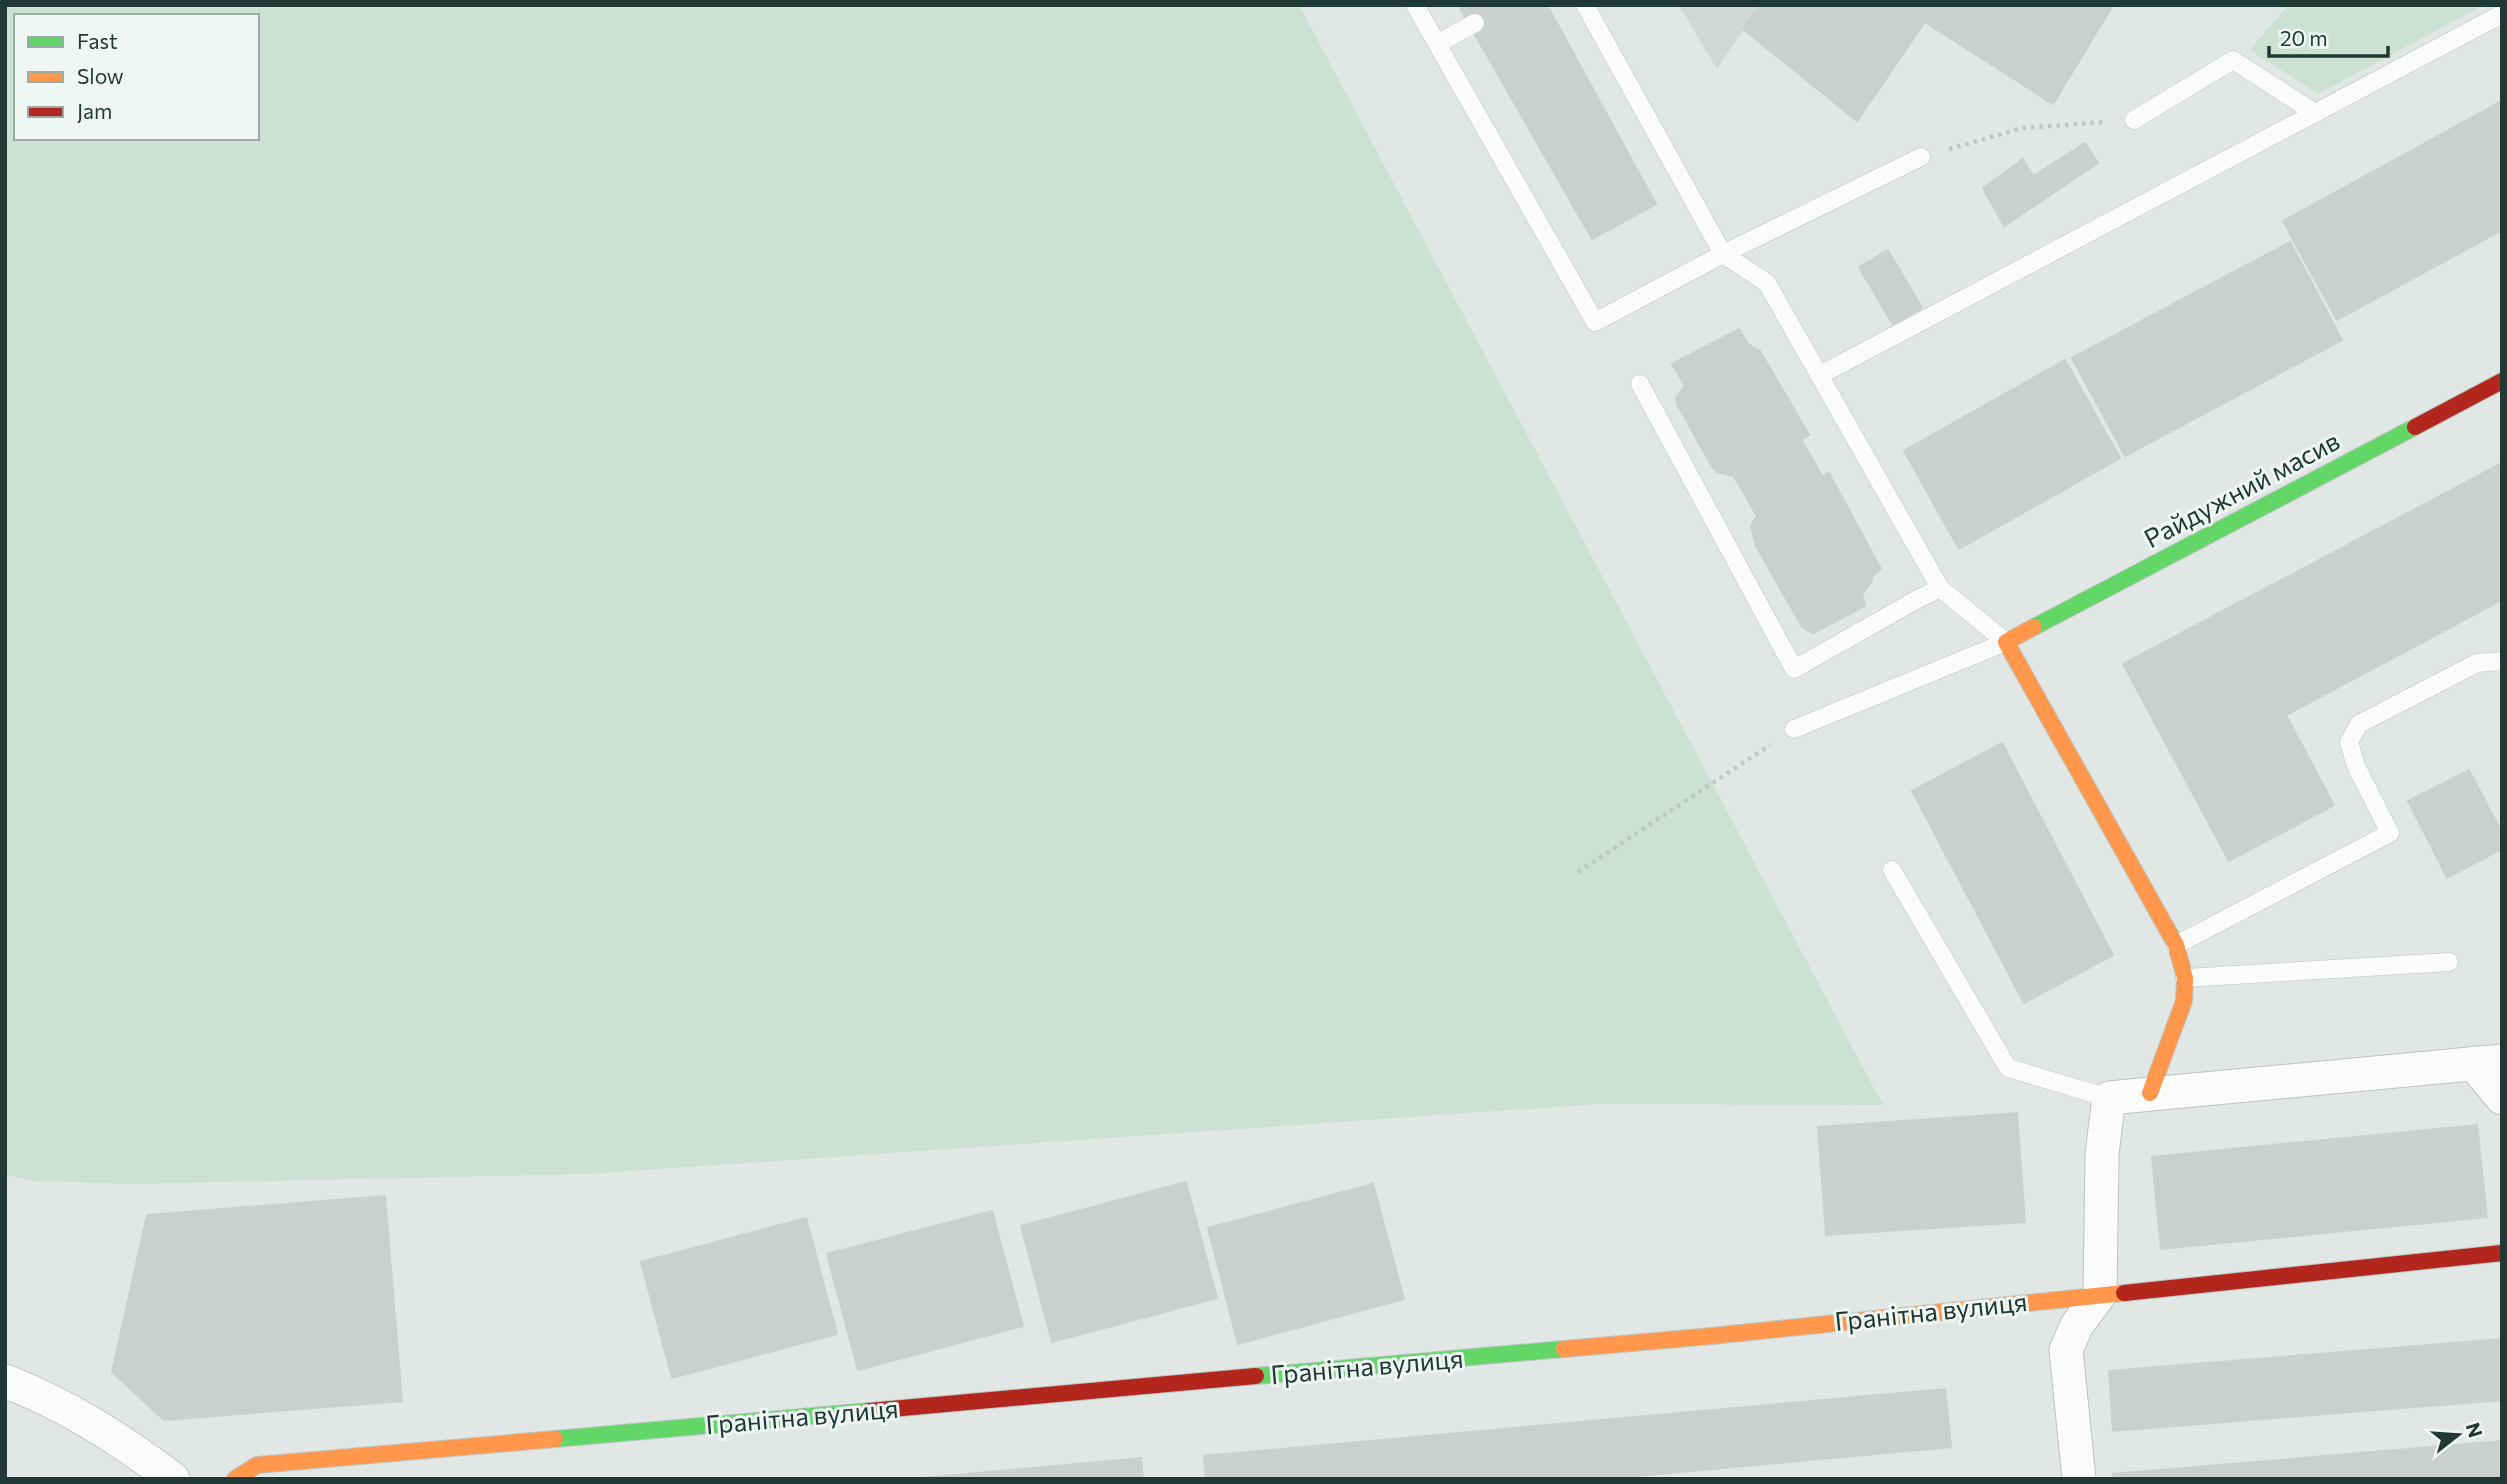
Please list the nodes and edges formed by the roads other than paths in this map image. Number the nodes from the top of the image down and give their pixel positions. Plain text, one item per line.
1 (1415, 5) edge
2 (1585, 5) edge
3 (2502, 14) edge
4 (1475, 23) dead end
5 (1437, 44) junction
6 (2315, 113) junction
7 (2134, 120) road end
8 (1921, 157) road end
9 (1723, 254) junction
10 (1820, 375) junction
11 (2502, 381) edge
12 (1640, 384) dead end
13 (1941, 588) junction
14 (2006, 642) junction
15 (2502, 661) edge
16 (1794, 729) road end
17 (1892, 870) dead end
18 (2176, 945) junction
19 (2449, 962) dead end
20 (2185, 978) junction
21 (2488, 1062) edge
22 (2150, 1093) junction
23 (2109, 1098) junction
24 (2502, 1098) edge
25 (2502, 1253) edge
26 (2100, 1294) junction
27 (5, 1381) edge
28 (173, 1479) edge
29 (235, 1479) edge
30 (2079, 1479) edge

1 - 5 lane
2 - 9 lane
3 - 6 lane
4 - 5 lane
5 - 9 lane
6 - 7 lane
6 - 10 lane
8 - 9 lane
9 - 10 lane
10 - 13 lane
11 - 14 street, Райдужний масив
12 - 13 lane
13 - 14 lane
14 - 16 lane
14 - 18 street
15 - 18 lane
17 - 23 lane
18 - 20 street
19 - 20 lane
20 - 22 street
21 - 22 street
21 - 24 street
22 - 23 street
23 - 26 street
25 - 26 street, Гранітна вулиця
26 - 29 street, Гранітна вулиця
26 - 30 street
27 - 28 street

